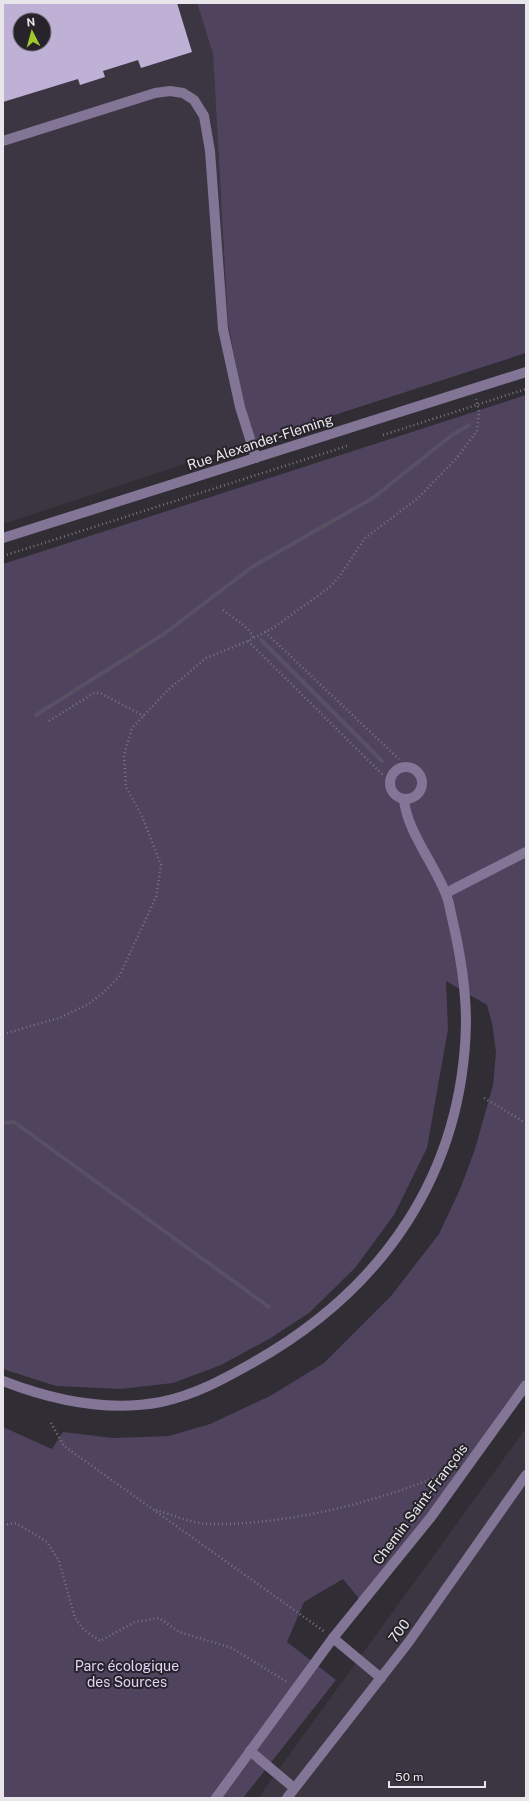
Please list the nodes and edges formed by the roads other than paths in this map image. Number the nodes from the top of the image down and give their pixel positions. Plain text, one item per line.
1 (3, 141) edge
2 (526, 372) edge
3 (256, 458) junction
4 (3, 538) edge
5 (404, 799) dead end
6 (526, 852) edge
7 (446, 893) junction
8 (3, 1381) edge
9 (526, 1384) edge
10 (526, 1475) edge
11 (333, 1638) junction
12 (380, 1678) junction
13 (250, 1751) junction
14 (294, 1788) junction
15 (216, 1798) edge
16 (287, 1798) edge

1 - 3 street
2 - 3 street, Rue Alexander-Fleming
3 - 4 street, Rue Alexander-Fleming
5 - 7 street
6 - 7 street
7 - 8 street
9 - 11 street, Chemin Saint-François
10 - 12 street, 700
11 - 12 street
11 - 13 street, Chemin Saint-François
12 - 14 street, 700
13 - 14 street
13 - 15 street, Chemin Saint-François
14 - 16 street, 700

